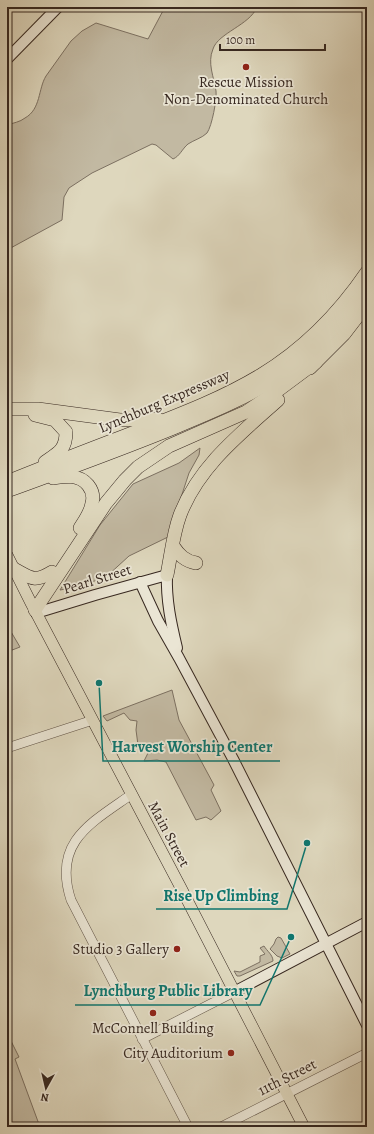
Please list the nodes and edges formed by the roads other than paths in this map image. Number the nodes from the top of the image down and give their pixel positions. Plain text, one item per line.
1 (58, 7) edge
2 (7, 58) edge
3 (367, 272) edge
4 (367, 289) edge
5 (367, 304) edge
6 (316, 362) junction
7 (7, 409) edge
8 (7, 415) edge
9 (170, 418) junction
10 (31, 477) junction
11 (7, 482) edge
12 (7, 491) edge
13 (173, 546) junction
14 (7, 555) edge
15 (196, 563) dead end
16 (14, 569) junction
17 (52, 572) junction
18 (167, 575) junction
19 (140, 582) junction
20 (34, 609) junction
21 (180, 658) junction
22 (93, 720) junction
23 (7, 748) edge
24 (132, 794) junction
25 (367, 922) edge
26 (326, 944) junction
27 (234, 992) junction
28 (367, 1025) edge
29 (142, 1039) junction
30 (367, 1053) edge
31 (286, 1094) junction
32 (188, 1127) edge
33 (221, 1127) edge
34 (304, 1127) edge

1 - 2 main road
3 - 9 highway, Lynchburg Expressway
4 - 10 highway, Lynchburg Expressway
5 - 6 highway
6 - 13 highway
6 - 20 highway
7 - 9 highway
8 - 10 highway
9 - 10 highway, Lynchburg Expressway
10 - 11 highway, Lynchburg Expressway
10 - 12 highway, Lynchburg Expressway
10 - 17 highway
13 - 15 highway
13 - 18 highway
14 - 16 main road, Main Street
16 - 17 highway
16 - 20 main road, Main Street
17 - 20 highway
18 - 19 main road, Pearl Street
18 - 21 main road
19 - 20 main road, Pearl Street
19 - 21 main road
20 - 22 main road, Main Street
21 - 26 main road
22 - 23 street
22 - 24 main road, Main Street
24 - 27 main road, Main Street
24 - 29 street
25 - 26 main road
26 - 27 main road
26 - 28 main road
27 - 29 street
27 - 31 main road, Main Street
29 - 32 street
30 - 31 street, 11th Street
31 - 33 street, 11th Street
31 - 34 main road, Main Street

